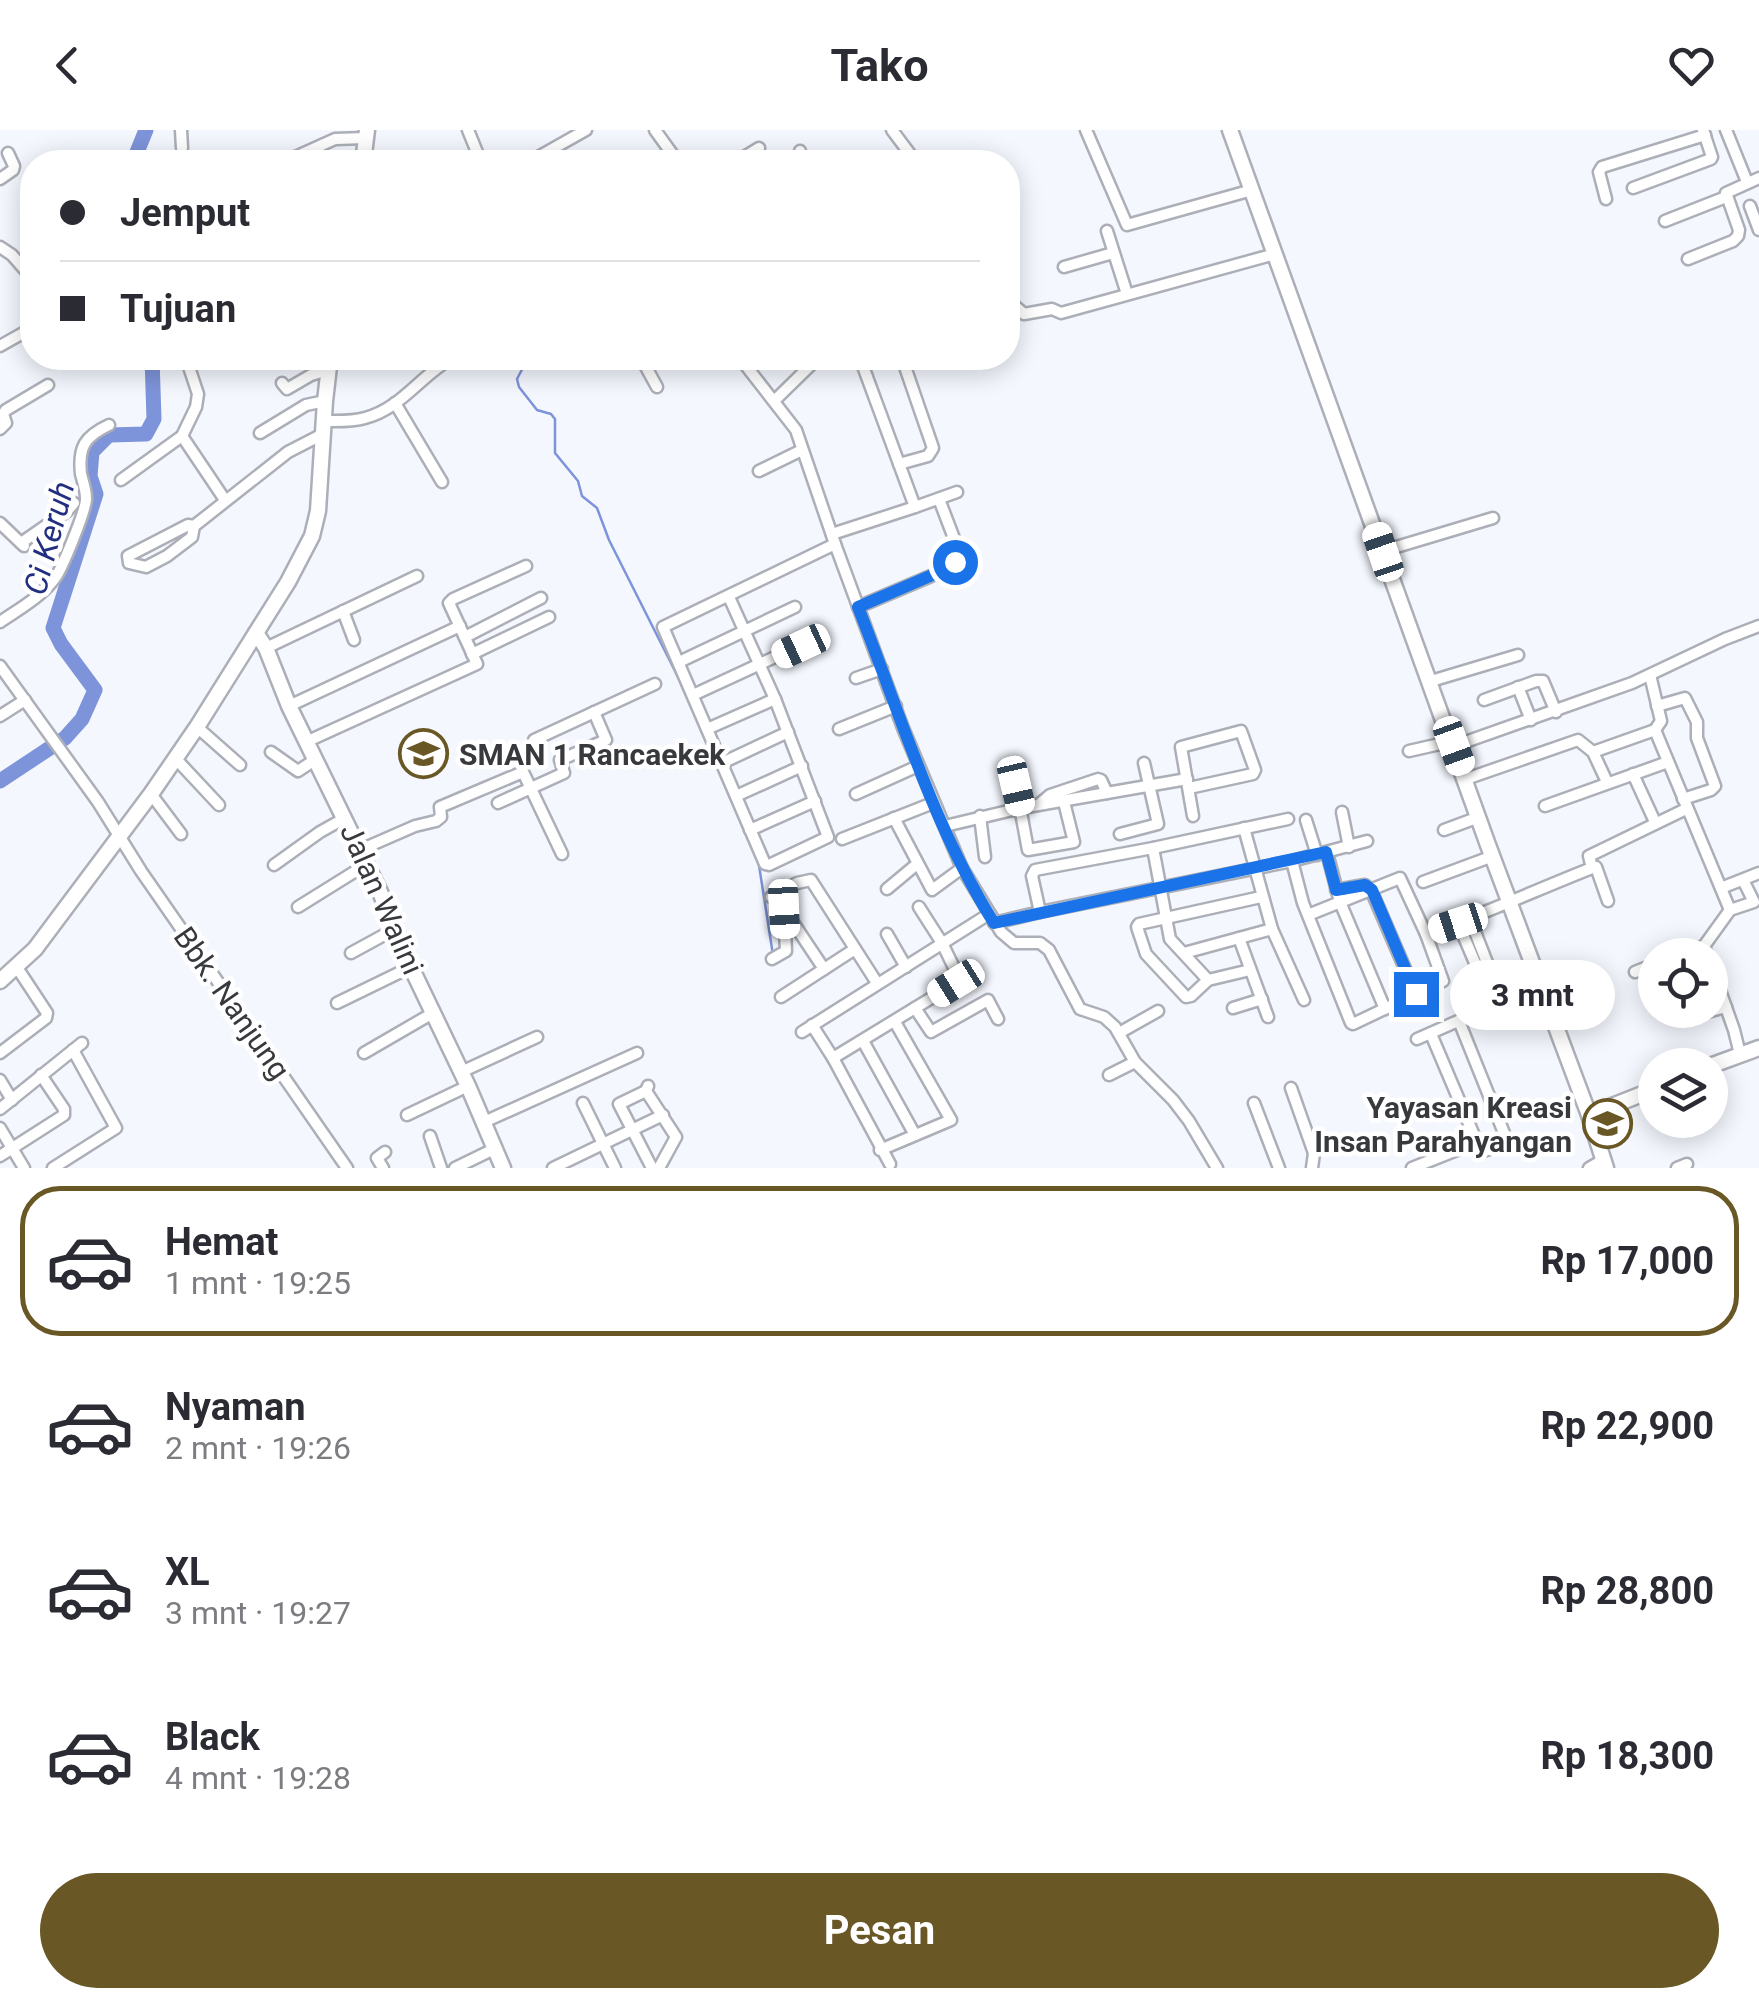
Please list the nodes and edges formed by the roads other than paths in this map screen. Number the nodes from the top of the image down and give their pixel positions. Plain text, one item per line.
1 (181, 130) edge
2 (586, 130) edge
3 (1086, 130) edge
4 (1230, 130) edge
5 (1726, 130) edge
6 (1704, 133) edge
7 (366, 134) edge
8 (182, 148) dead end
9 (759, 148) dead end
10 (311, 150) edge
11 (551, 150) edge
12 (756, 150) edge
13 (8, 153) dead end
14 (0, 180) edge
15 (1753, 180) edge
16 (1633, 188) dead end
17 (1252, 190) junction
18 (1726, 197) junction
19 (1606, 199) dead end
20 (1750, 206) dead end
21 (1664, 221) dead end
22 (1759, 230) edge
23 (1107, 231) dead end
24 (0, 247) edge
25 (1113, 253) junction
26 (1274, 254) junction
27 (1688, 260) dead end
28 (20, 264) edge
29 (1064, 267) dead end
30 (1127, 294) junction
31 (1020, 311) edge
32 (190, 370) edge
33 (319, 370) edge
34 (328, 370) edge
35 (433, 370) edge
36 (647, 370) edge
37 (750, 370) edge
38 (805, 370) edge
39 (864, 370) edge
40 (906, 370) edge
41 (282, 383) dead end
42 (48, 385) dead end
43 (656, 387) dead end
44 (324, 400) junction
45 (774, 400) junction
46 (396, 402) junction
47 (108, 425) dead end
48 (323, 428) junction
49 (0, 429) edge
50 (260, 433) dead end
51 (182, 436) junction
52 (802, 450) junction
53 (899, 464) junction
54 (759, 471) dead end
55 (120, 480) dead end
56 (442, 482) dead end
57 (956, 492) dead end
58 (224, 500) junction
59 (939, 500) junction
60 (915, 507) junction
61 (11, 511) dead end
62 (1493, 518) dead end
63 (78, 521) junction
64 (0, 522) edge
65 (194, 526) junction
66 (833, 539) junction
67 (955, 541) dead end
68 (1383, 552) junction
69 (955, 562) dead end
70 (526, 566) dead end
71 (417, 576) dead end
72 (729, 597) junction
73 (540, 598) dead end
74 (794, 607) dead end
75 (858, 607) junction
76 (343, 611) junction
77 (549, 617) dead end
78 (0, 622) edge
79 (1759, 626) edge
80 (462, 631) junction
81 (746, 631) junction
82 (256, 632) junction
83 (354, 640) dead end
84 (801, 646) dead end
85 (266, 648) junction
86 (472, 654) junction
87 (1518, 654) dead end
88 (679, 662) junction
89 (760, 664) junction
90 (0, 666) edge
91 (882, 668) junction
92 (1650, 675) junction
93 (856, 678) dead end
94 (1430, 681) junction
95 (655, 684) dead end
96 (1518, 687) junction
97 (693, 695) junction
98 (775, 699) junction
99 (25, 700) junction
100 (1484, 700) dead end
101 (290, 706) junction
102 (896, 706) junction
103 (1657, 706) junction
104 (594, 712) junction
105 (1556, 712) junction
106 (0, 716) edge
107 (1531, 720) junction
108 (197, 727) junction
109 (839, 728) dead end
110 (707, 729) junction
111 (1655, 730) junction
112 (788, 732) junction
113 (534, 740) dead end
114 (308, 741) junction
115 (1454, 744) junction
116 (1409, 750) dead end
117 (271, 752) dead end
118 (1593, 752) junction
119 (176, 759) junction
120 (316, 759) junction
121 (1144, 762) dead end
122 (1668, 762) junction
123 (722, 763) junction
124 (240, 765) dead end
125 (802, 766) junction
126 (918, 766) junction
127 (1632, 774) junction
128 (1466, 779) junction
129 (1607, 782) junction
130 (1188, 783) junction
131 (1016, 786) dead end
132 (1150, 786) junction
133 (531, 789) junction
134 (151, 794) junction
135 (856, 794) dead end
136 (1107, 794) junction
137 (736, 796) junction
138 (815, 801) junction
139 (1064, 802) junction
140 (498, 803) dead end
141 (933, 803) junction
142 (1685, 804) junction
143 (219, 805) dead end
144 (1037, 805) junction
145 (1545, 806) dead end
146 (1021, 808) junction
147 (1342, 812) dead end
148 (980, 816) junction
149 (1193, 816) dead end
150 (1479, 817) junction
151 (345, 818) junction
152 (894, 818) junction
153 (1288, 819) dead end
154 (1306, 820) dead end
155 (1655, 822) junction
156 (945, 826) junction
157 (1244, 828) junction
158 (750, 830) junction
159 (1444, 830) dead end
160 (181, 834) dead end
161 (1120, 834) dead end
162 (118, 837) junction
163 (842, 839) dead end
164 (1367, 841) dead end
165 (1349, 846) junction
166 (1153, 848) junction
167 (562, 854) dead end
168 (1322, 854) junction
169 (1493, 856) junction
170 (363, 857) junction
171 (985, 858) dead end
172 (1292, 861) junction
173 (917, 864) junction
174 (274, 865) dead end
175 (962, 868) junction
176 (1254, 868) junction
177 (1592, 868) junction
178 (1759, 873) edge
179 (1744, 880) junction
180 (1423, 882) dead end
181 (1159, 888) junction
182 (1721, 888) junction
183 (888, 889) dead end
184 (784, 890) junction
185 (1372, 890) junction
186 (1338, 896) junction
187 (771, 897) dead end
188 (1262, 897) junction
189 (1509, 900) junction
190 (1756, 901) edge
191 (1608, 902) dead end
192 (298, 907) dead end
193 (919, 907) dead end
194 (784, 909) junction
195 (1730, 910) junction
196 (1040, 912) junction
197 (1308, 915) junction
198 (992, 918) junction
199 (1166, 919) junction
200 (1470, 919) junction
201 (1458, 923) junction
202 (395, 929) junction
203 (1272, 929) junction
204 (887, 934) dead end
205 (1426, 934) junction
206 (1239, 938) junction
207 (1713, 938) edge
208 (804, 939) junction
209 (942, 943) junction
210 (855, 949) junction
211 (786, 951) junction
212 (351, 953) dead end
213 (1184, 953) junction
214 (772, 959) dead end
215 (16, 966) junction
216 (906, 966) junction
217 (410, 967) junction
218 (824, 970) junction
219 (1250, 970) junction
220 (1638, 971) edge
221 (1635, 972) dead end
222 (1208, 980) junction
223 (0, 981) edge
224 (876, 983) junction
225 (1540, 985) junction
226 (1416, 994) junction
227 (781, 997) dead end
228 (1262, 999) junction
229 (1304, 1000) dead end
230 (337, 1003) dead end
231 (1497, 1003) junction
232 (915, 1008) junction
233 (1233, 1008) dead end
234 (1385, 1009) junction
235 (1158, 1011) dead end
236 (433, 1013) junction
237 (1728, 1014) edge
238 (1268, 1017) dead end
239 (998, 1018) dead end
240 (894, 1022) junction
241 (1459, 1022) junction
242 (1120, 1033) junction
243 (1431, 1034) junction
244 (537, 1037) dead end
245 (1417, 1039) dead end
246 (863, 1041) junction
247 (1759, 1048) edge
248 (0, 1053) edge
249 (364, 1053) dead end
250 (638, 1053) dead end
251 (1740, 1054) junction
252 (833, 1058) junction
253 (1728, 1059) edge
254 (1135, 1062) junction
255 (41, 1075) junction
256 (1109, 1075) dead end
257 (465, 1079) junction
258 (0, 1080) edge
259 (1291, 1088) dead end
260 (1638, 1096) edge
261 (12, 1100) junction
262 (583, 1103) dead end
263 (1254, 1104) dead end
264 (0, 1108) edge
265 (407, 1115) dead end
266 (664, 1115) junction
267 (1589, 1115) junction
268 (484, 1122) junction
269 (0, 1128) edge
270 (633, 1130) junction
271 (430, 1136) dead end
272 (915, 1136) junction
273 (604, 1144) junction
274 (1480, 1147) junction
275 (12, 1148) junction
276 (494, 1149) junction
277 (880, 1150) junction
278 (385, 1152) dead end
279 (0, 1156) edge
280 (890, 1164) dead end
281 (1434, 1164) edge
282 (1604, 1164) edge
283 (440, 1165) edge
284 (24, 1168) edge
285 (53, 1168) edge
286 (346, 1168) edge
287 (383, 1168) edge
288 (427, 1168) edge
289 (455, 1168) edge
290 (503, 1168) edge
291 (554, 1168) edge
292 (615, 1168) edge
293 (655, 1168) edge
294 (1217, 1168) edge
295 (1279, 1168) edge
296 (1312, 1168) edge
297 (1412, 1168) edge
298 (1588, 1168) edge

1 - 8 street
2 - 11 street
3 - 17 street
4 - 17 street
5 - 15 street
6 - 16 street
6 - 19 street
7 - 10 street
9 - 12 street
13 - 14 street
15 - 18 street
17 - 26 street
18 - 21 street
18 - 27 street
20 - 22 street
23 - 25 street
24 - 28 street
25 - 29 street
25 - 30 street
26 - 30 street
26 - 68 street
30 - 31 street
32 - 51 street
33 - 41 street
34 - 44 street
35 - 46 street
36 - 43 street
37 - 45 street
38 - 45 street
39 - 53 street
40 - 53 street
42 - 49 street
44 - 48 street
44 - 50 street
45 - 52 street
46 - 48 street
46 - 56 street
47 - 63 street
48 - 58 street
48 - 82 street
51 - 55 street
51 - 58 street
52 - 54 street
52 - 66 street
53 - 60 street
57 - 59 street
58 - 65 street
59 - 60 street
59 - 67 street
60 - 66 street
61 - 64 street
62 - 68 street
63 - 64 street
63 - 78 street
65 - 65 street
66 - 72 street
66 - 75 street
68 - 94 street
69 - 75 street
70 - 80 street
71 - 76 street
72 - 81 street
72 - 88 street
73 - 80 street
74 - 81 street
75 - 91 street
76 - 83 street
76 - 85 street
77 - 86 street
79 - 92 street
80 - 86 street
80 - 101 street
81 - 88 street
81 - 89 street
82 - 85 street, Jalan Walini
82 - 108 street
84 - 89 street
85 - 101 street, Jalan Walini
86 - 114 street
87 - 94 street
88 - 97 street
89 - 97 street
89 - 98 street
90 - 99 street, Bbk. Nanjung
91 - 93 street
91 - 102 street
92 - 103 street
92 - 105 street
94 - 115 street
95 - 104 street
96 - 100 street
96 - 105 street
96 - 107 street
97 - 110 street
98 - 110 street
98 - 112 street
99 - 106 street
99 - 162 street, Bbk. Nanjung
101 - 114 street, Jalan Walini
102 - 109 street
102 - 126 street
103 - 111 street
103 - 142 street
104 - 113 street
104 - 133 street
105 - 107 street
107 - 115 street
108 - 119 street
108 - 124 street
110 - 123 street
111 - 118 street
111 - 122 street
112 - 123 street
112 - 125 street
114 - 120 street, Jalan Walini
115 - 116 street
115 - 128 street
117 - 120 street
118 - 128 street
118 - 129 street
119 - 134 street
119 - 143 street
120 - 151 street, Jalan Walini
121 - 132 street
122 - 127 street
122 - 142 street
123 - 137 street
125 - 137 street
125 - 138 street
126 - 135 street
126 - 141 street
127 - 129 street
127 - 155 street
128 - 150 street
129 - 145 street
130 - 130 street
130 - 132 street
130 - 149 street
131 - 146 street
132 - 136 street
132 - 161 street
133 - 140 street
133 - 167 street
133 - 170 street
134 - 160 street
134 - 162 street
136 - 139 street
136 - 144 street
137 - 158 street
138 - 158 street
138 - 158 street
139 - 144 street
139 - 146 street
141 - 152 street
141 - 156 street
142 - 155 street
142 - 182 street
144 - 146 street
146 - 148 street
147 - 165 street
148 - 156 street
148 - 171 street
150 - 159 street
150 - 169 street
151 - 170 street, Jalan Walini
151 - 174 street
152 - 163 street
152 - 173 street
153 - 157 street
154 - 168 street
155 - 177 street
156 - 175 street
157 - 166 street
157 - 176 street
162 - 215 street
162 - 286 street, Bbk. Nanjung
164 - 165 street
165 - 168 street
166 - 181 street
166 - 196 street
168 - 172 street
168 - 186 street
169 - 180 street
169 - 189 street
170 - 192 street
170 - 202 street, Jalan Walini
172 - 176 street
172 - 197 street
173 - 175 street
173 - 183 street
175 - 198 street
176 - 181 street
176 - 188 street
177 - 189 street
177 - 191 street
178 - 179 street
179 - 182 street
179 - 190 street
181 - 196 street
181 - 199 street
182 - 195 street
184 - 187 street
184 - 194 street
184 - 210 street
185 - 186 street
185 - 205 street
185 - 226 street
186 - 197 street
186 - 234 street
188 - 199 street
188 - 203 street
189 - 200 street
189 - 225 street
190 - 195 street
193 - 209 street
194 - 208 street
194 - 211 street
195 - 207 street
196 - 198 street
197 - 234 street
198 - 209 street
198 - 242 street
199 - 213 street
199 - 222 street
200 - 201 street
200 - 231 street
201 - 205 street
201 - 231 street
202 - 212 street
202 - 217 street, Jalan Walini
203 - 206 street
203 - 229 street
204 - 216 street
205 - 226 street
206 - 213 street
206 - 219 street
208 - 211 street
208 - 218 street
209 - 216 street
209 - 232 street
210 - 218 street
210 - 224 street
211 - 214 street
213 - 222 street
215 - 223 street
215 - 248 street
216 - 224 street
217 - 230 street
217 - 236 street, Jalan Walini
218 - 227 street
219 - 222 street
219 - 228 street
220 - 221 street
224 - 252 street
225 - 231 street
225 - 267 street
226 - 234 street
228 - 233 street
228 - 238 street
231 - 241 street
232 - 239 street
232 - 240 street
235 - 242 street
236 - 249 street
236 - 257 street, Jalan Walini
237 - 251 street
240 - 246 street
240 - 272 street
241 - 243 street
241 - 274 street
242 - 254 street
243 - 245 street
243 - 274 street
244 - 257 street
246 - 252 street
246 - 272 street
247 - 251 street
250 - 268 street
251 - 253 street
252 - 277 street
254 - 256 street
254 - 294 street
255 - 261 street
255 - 275 street
255 - 285 street
257 - 265 street
257 - 268 street, Jalan Walini
258 - 261 street
259 - 296 street
260 - 267 street
261 - 264 street
262 - 273 street
263 - 295 street
266 - 270 street
266 - 270 street
266 - 293 street
267 - 282 street
268 - 276 street, Jalan Walini
269 - 275 street
270 - 273 street
270 - 293 street
271 - 283 street
272 - 277 street
273 - 291 street
273 - 292 street
274 - 281 street
275 - 279 street
275 - 284 street
276 - 289 street
276 - 290 street, Jalan Walini
277 - 280 street
278 - 287 street
281 - 297 street
282 - 298 street
283 - 288 street

